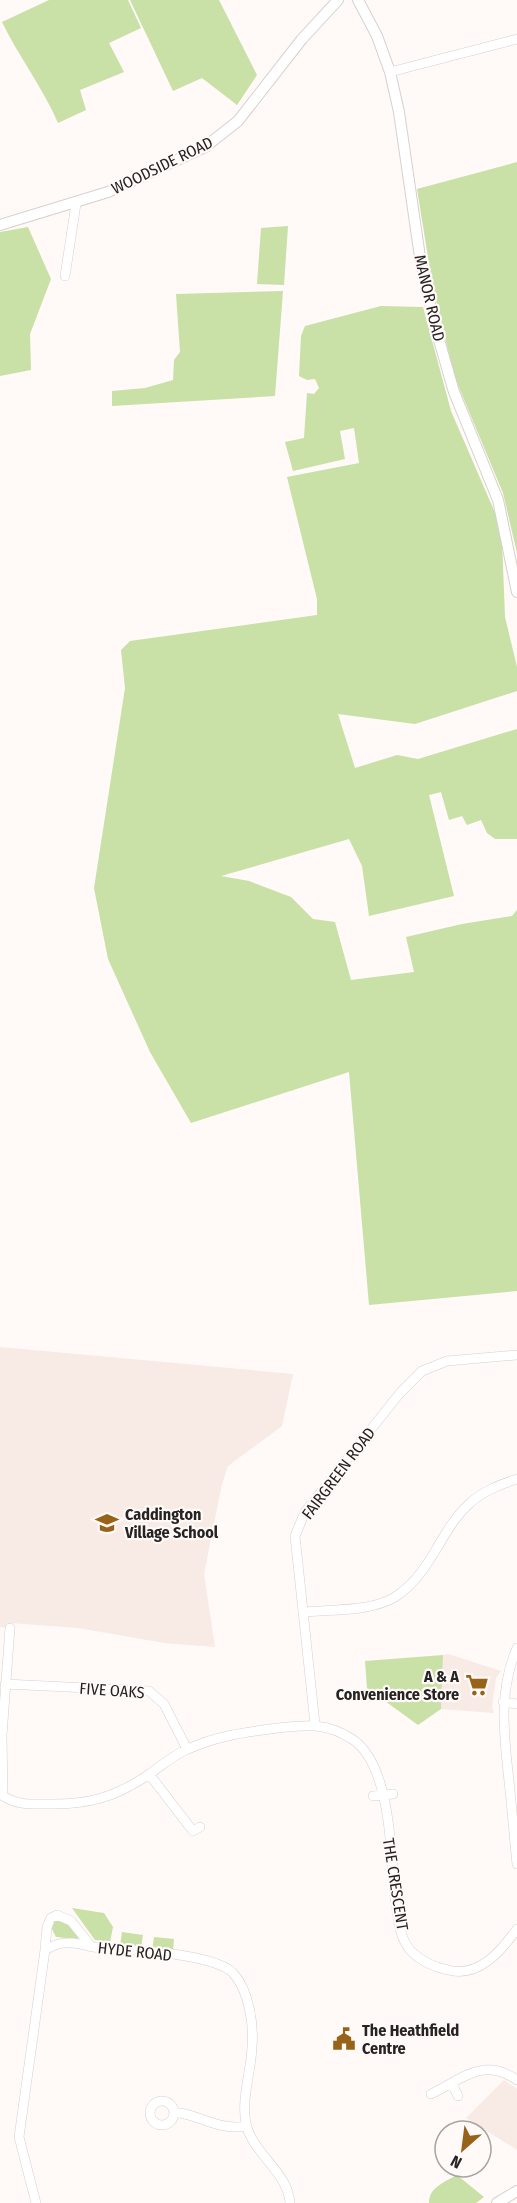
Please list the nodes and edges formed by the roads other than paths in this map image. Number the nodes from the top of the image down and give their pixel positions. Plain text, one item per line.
1 (338, 0) edge
2 (358, 0) edge
3 (517, 39) edge
4 (390, 72) junction
5 (76, 204) junction
6 (0, 225) edge
7 (65, 276) dead end
8 (517, 592) edge
9 (517, 1355) edge
10 (517, 1479) edge
11 (305, 1612) junction
12 (10, 1628) dead end
13 (517, 1648) edge
14 (5, 1684) junction
15 (503, 1702) junction
16 (517, 1704) edge
17 (315, 1724) junction
18 (187, 1749) junction
19 (150, 1774) junction
20 (510, 1781) edge
21 (388, 1795) junction
22 (373, 1796) dead end
23 (2, 1797) edge
24 (194, 1831) dead end
25 (517, 1864) edge
26 (517, 1929) edge
27 (92, 1947) junction
28 (45, 1950) junction
29 (517, 2080) edge
30 (452, 2084) junction
31 (431, 2094) dead end
32 (458, 2096) dead end
33 (174, 2112) dead end
34 (247, 2126) junction
35 (517, 2191) edge
36 (36, 2203) edge
37 (290, 2203) edge
38 (497, 2203) edge

1 - 5 street, WOODSIDE ROAD
2 - 4 street, MANOR ROAD
3 - 4 street
4 - 8 street, MANOR ROAD
5 - 6 street, WOODSIDE ROAD
5 - 7 street
9 - 11 street, FAIRGREEN ROAD
10 - 11 street
11 - 17 street, FAIRGREEN ROAD
12 - 14 street
13 - 15 street
14 - 18 street, FIVE OAKS
14 - 23 street
15 - 16 street
15 - 20 street
17 - 18 street, THE CRESCENT
17 - 21 street, THE CRESCENT
18 - 19 street
19 - 23 street
19 - 24 street
20 - 25 street
21 - 22 street
21 - 26 street, THE CRESCENT
27 - 28 street, HYDE ROAD
27 - 28 street
27 - 34 street, HYDE ROAD
28 - 36 street
29 - 30 street
30 - 31 street
30 - 32 street
33 - 34 street
34 - 37 street, HYDE ROAD
35 - 38 street

